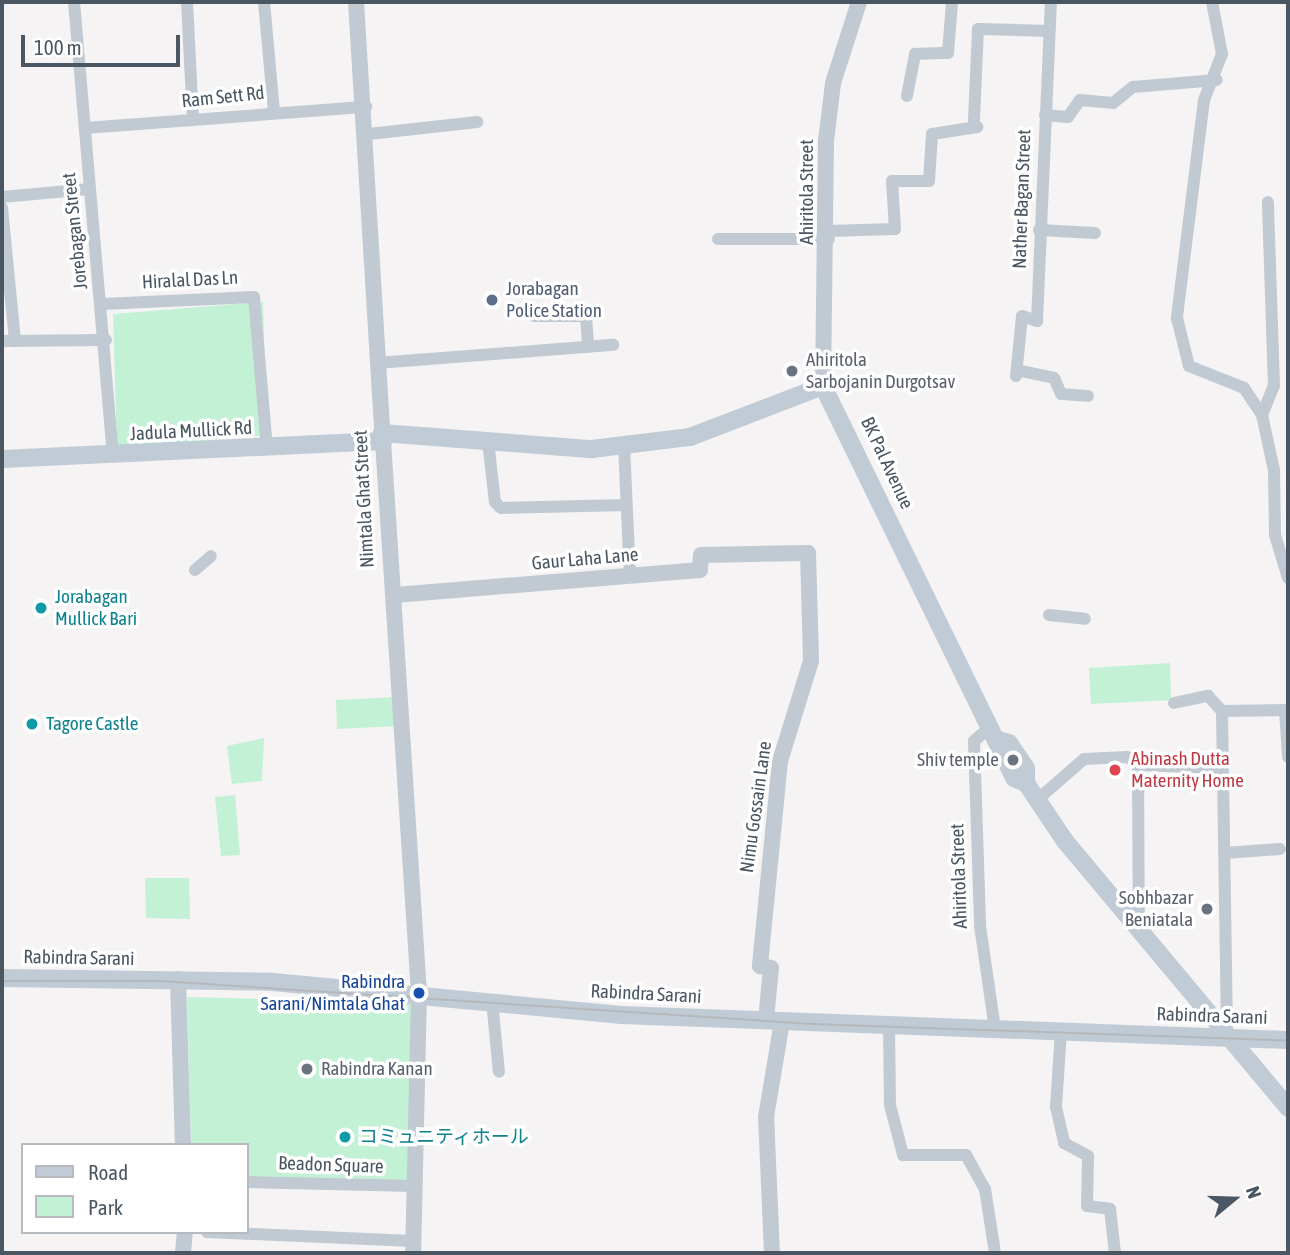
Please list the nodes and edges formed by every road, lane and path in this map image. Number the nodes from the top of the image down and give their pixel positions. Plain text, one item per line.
1 (74, 2) edge
2 (187, 2) edge
3 (264, 2) edge
4 (356, 2) edge
5 (859, 2) edge
6 (952, 2) edge
7 (1051, 2) edge
8 (1212, 2) edge
9 (1049, 31) junction
10 (1217, 80) junction
11 (906, 96) dead end
12 (366, 107) junction
13 (274, 111) junction
14 (1045, 115) junction
15 (193, 120) junction
16 (477, 122) dead end
17 (85, 128) junction
18 (369, 134) junction
19 (89, 189) junction
20 (2, 197) edge
21 (1268, 202) dead end
22 (2, 208) edge
23 (1039, 230) junction
24 (1095, 233) dead end
25 (829, 235) junction
26 (718, 239) dead end
27 (103, 304) junction
28 (534, 316) dead end
29 (106, 340) junction
30 (8, 341) edge
31 (613, 345) dead end
32 (588, 347) junction
33 (377, 363) junction
34 (823, 386) junction
35 (1088, 396) dead end
36 (1262, 415) junction
37 (382, 437) junction
38 (488, 441) junction
39 (624, 445) junction
40 (267, 448) junction
41 (113, 456) junction
42 (2, 459) edge
43 (626, 505) junction
44 (765, 550) joint
45 (630, 576) junction
46 (1288, 578) edge
47 (395, 595) junction
48 (1049, 615) dead end
49 (1085, 619) dead end
50 (1174, 702) dead end
51 (1286, 710) edge
52 (1222, 711) junction
53 (993, 734) junction
54 (1288, 757) edge
55 (1138, 765) junction
56 (1222, 768) junction
57 (1037, 800) junction
58 (1280, 849) dead end
59 (1225, 853) junction
60 (1139, 931) junction
61 (2, 978) edge
62 (178, 979) junction
63 (419, 993) junction
64 (492, 1001) junction
65 (774, 1020) junction
66 (889, 1025) junction
67 (995, 1029) junction
68 (1060, 1031) junction
69 (1227, 1037) junction
70 (1288, 1040) edge
71 (499, 1072) dead end
72 (1288, 1108) edge
73 (183, 1143) edge
74 (248, 1182) edge
75 (414, 1186) junction
76 (185, 1234) edge
77 (234, 1234) edge
78 (413, 1247) edge
79 (183, 1253) edge
80 (772, 1253) edge
81 (995, 1253) edge
82 (1115, 1253) edge

1 - 17 street, Jorebagan Street
2 - 15 street
3 - 13 street
4 - 12 street, Nimtala Ghat Street
5 - 25 street, Ahiritola Street
6 - 11 street
7 - 9 street, Nather Bagan Street
8 - 10 street
9 - 14 street, Nather Bagan Street
9 - 25 street
10 - 14 street
10 - 36 street
12 - 13 street, Ram Sett Rd
12 - 18 street, Nimtala Ghat Street
13 - 15 street, Ram Sett Rd
14 - 23 street, Nather Bagan Street
15 - 17 street, Ram Sett Rd
16 - 18 street
17 - 19 street, Jorebagan Street
18 - 33 street, Nimtala Ghat Street
19 - 20 street
19 - 27 street, Jorebagan Street
21 - 36 street
22 - 30 street
23 - 24 street
23 - 35 street, Nather Bagan Street
25 - 26 street
25 - 34 street, Ahiritola Street
27 - 29 street, Jorebagan Street
27 - 40 street, Hiralal Das Ln
28 - 32 street
29 - 30 street
29 - 41 street, Jorebagan Street
31 - 32 street
32 - 33 street
33 - 37 street, Nimtala Ghat Street
34 - 39 main road
34 - 53 main road, BK Pal Avenue
36 - 46 street
37 - 38 main road
37 - 40 main road, Jadula Mullick Rd
37 - 47 street, Nimtala Ghat Street
38 - 39 main road
38 - 43 street
39 - 43 street
40 - 41 main road, Jadula Mullick Rd
41 - 42 main road, Jadula Mullick Rd
43 - 45 street
44 - 45 street, Gaur Laha Lane
44 - 65 street, Nimu Gossain Lane
45 - 47 street, Gaur Laha Lane
47 - 63 street, Nimtala Ghat Street
48 - 49 street
50 - 52 street
51 - 52 street
51 - 54 street
52 - 56 street
53 - 57 main road, BK Pal Avenue
53 - 67 street, Ahiritola Street
55 - 56 street
55 - 57 street
55 - 60 street
56 - 59 street
57 - 60 main road, BK Pal Avenue
58 - 59 street
59 - 69 street
60 - 69 main road, BK Pal Avenue
61 - 62 main road, Rabindra Sarani
62 - 63 main road, Rabindra Sarani
62 - 73 street
63 - 64 main road, Rabindra Sarani
63 - 75 street, Nimtala Ghat Street
64 - 65 main road, Rabindra Sarani
64 - 71 street
65 - 66 main road, Rabindra Sarani
65 - 80 street
66 - 67 main road, Rabindra Sarani
66 - 81 street
67 - 68 main road, Rabindra Sarani
68 - 69 main road, Rabindra Sarani
68 - 82 street
69 - 70 main road, Rabindra Sarani
69 - 72 main road, BK Pal Avenue
74 - 75 street, Beadon Square
75 - 78 street, Nimtala Ghat Street
76 - 79 street
77 - 78 street

